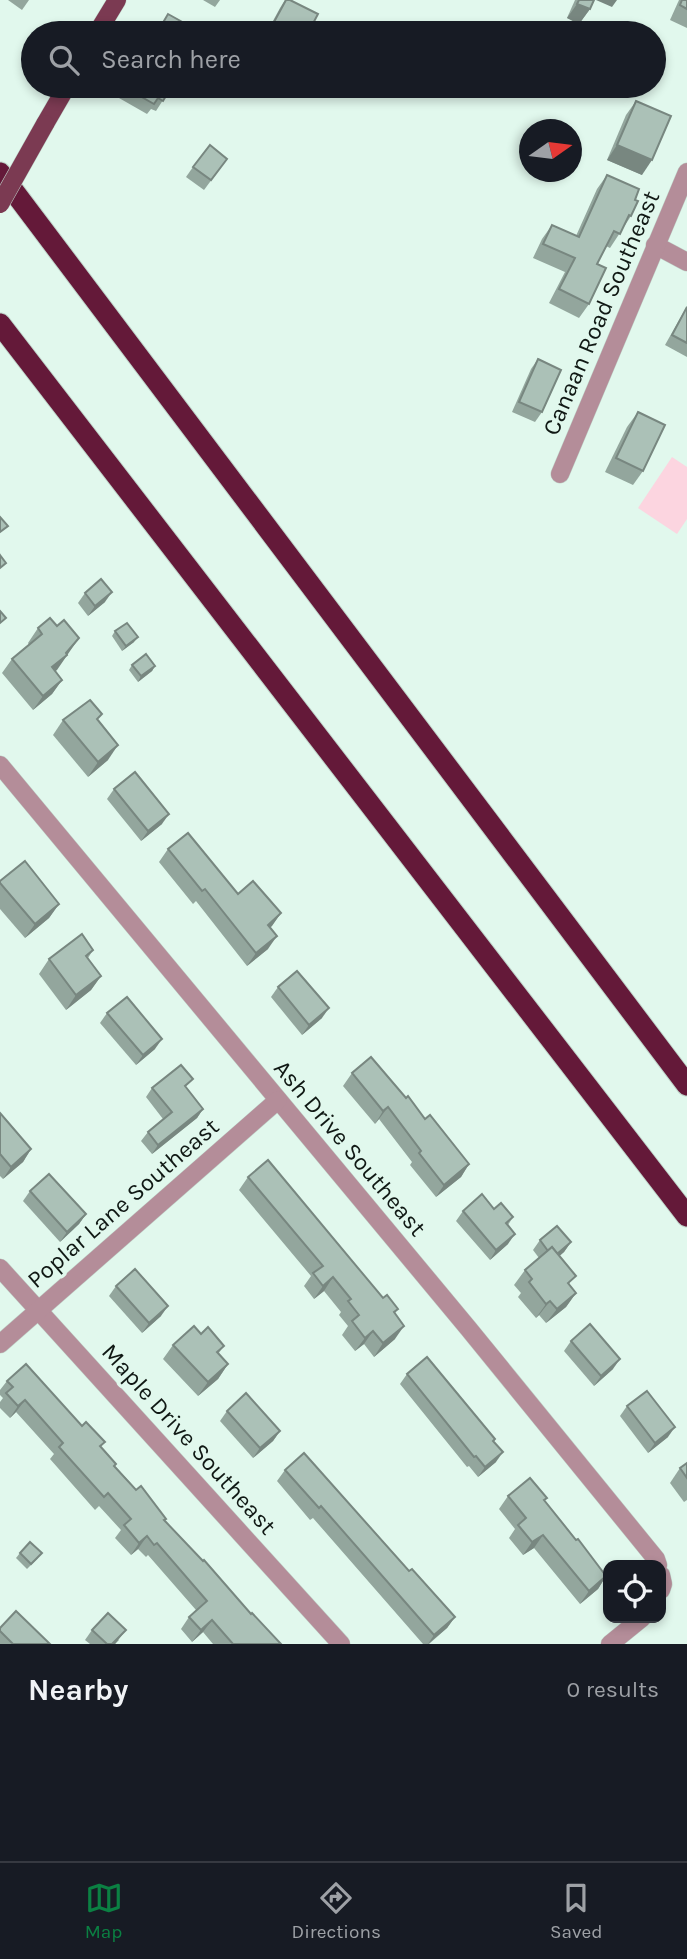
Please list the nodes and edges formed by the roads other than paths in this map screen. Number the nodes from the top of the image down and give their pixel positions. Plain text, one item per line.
1 (117, 0) edge
2 (104, 21) edge
3 (60, 98) edge
4 (687, 172) edge
5 (0, 173) edge
6 (0, 204) edge
7 (655, 245) junction
8 (687, 262) edge
9 (0, 324) edge
10 (560, 474) dead end
11 (0, 765) edge
12 (687, 1086) edge
13 (278, 1100) junction
14 (687, 1216) edge
15 (0, 1268) edge
16 (38, 1309) junction
17 (0, 1344) edge
18 (656, 1560) edge
19 (636, 1623) edge
20 (341, 1644) edge
21 (610, 1644) edge

1 - 2 main road
3 - 6 main road, bridge
4 - 7 street, Canaan Road Southeast
5 - 12 highway
7 - 8 street
7 - 10 street, Canaan Road Southeast
9 - 14 highway
11 - 13 street, Ash Drive Southeast
13 - 16 street, Poplar Lane Southeast
13 - 18 street, Ash Drive Southeast
15 - 16 street, Maple Drive Southeast
16 - 17 street, Poplar Lane Southeast
16 - 20 street, Maple Drive Southeast
19 - 21 street

